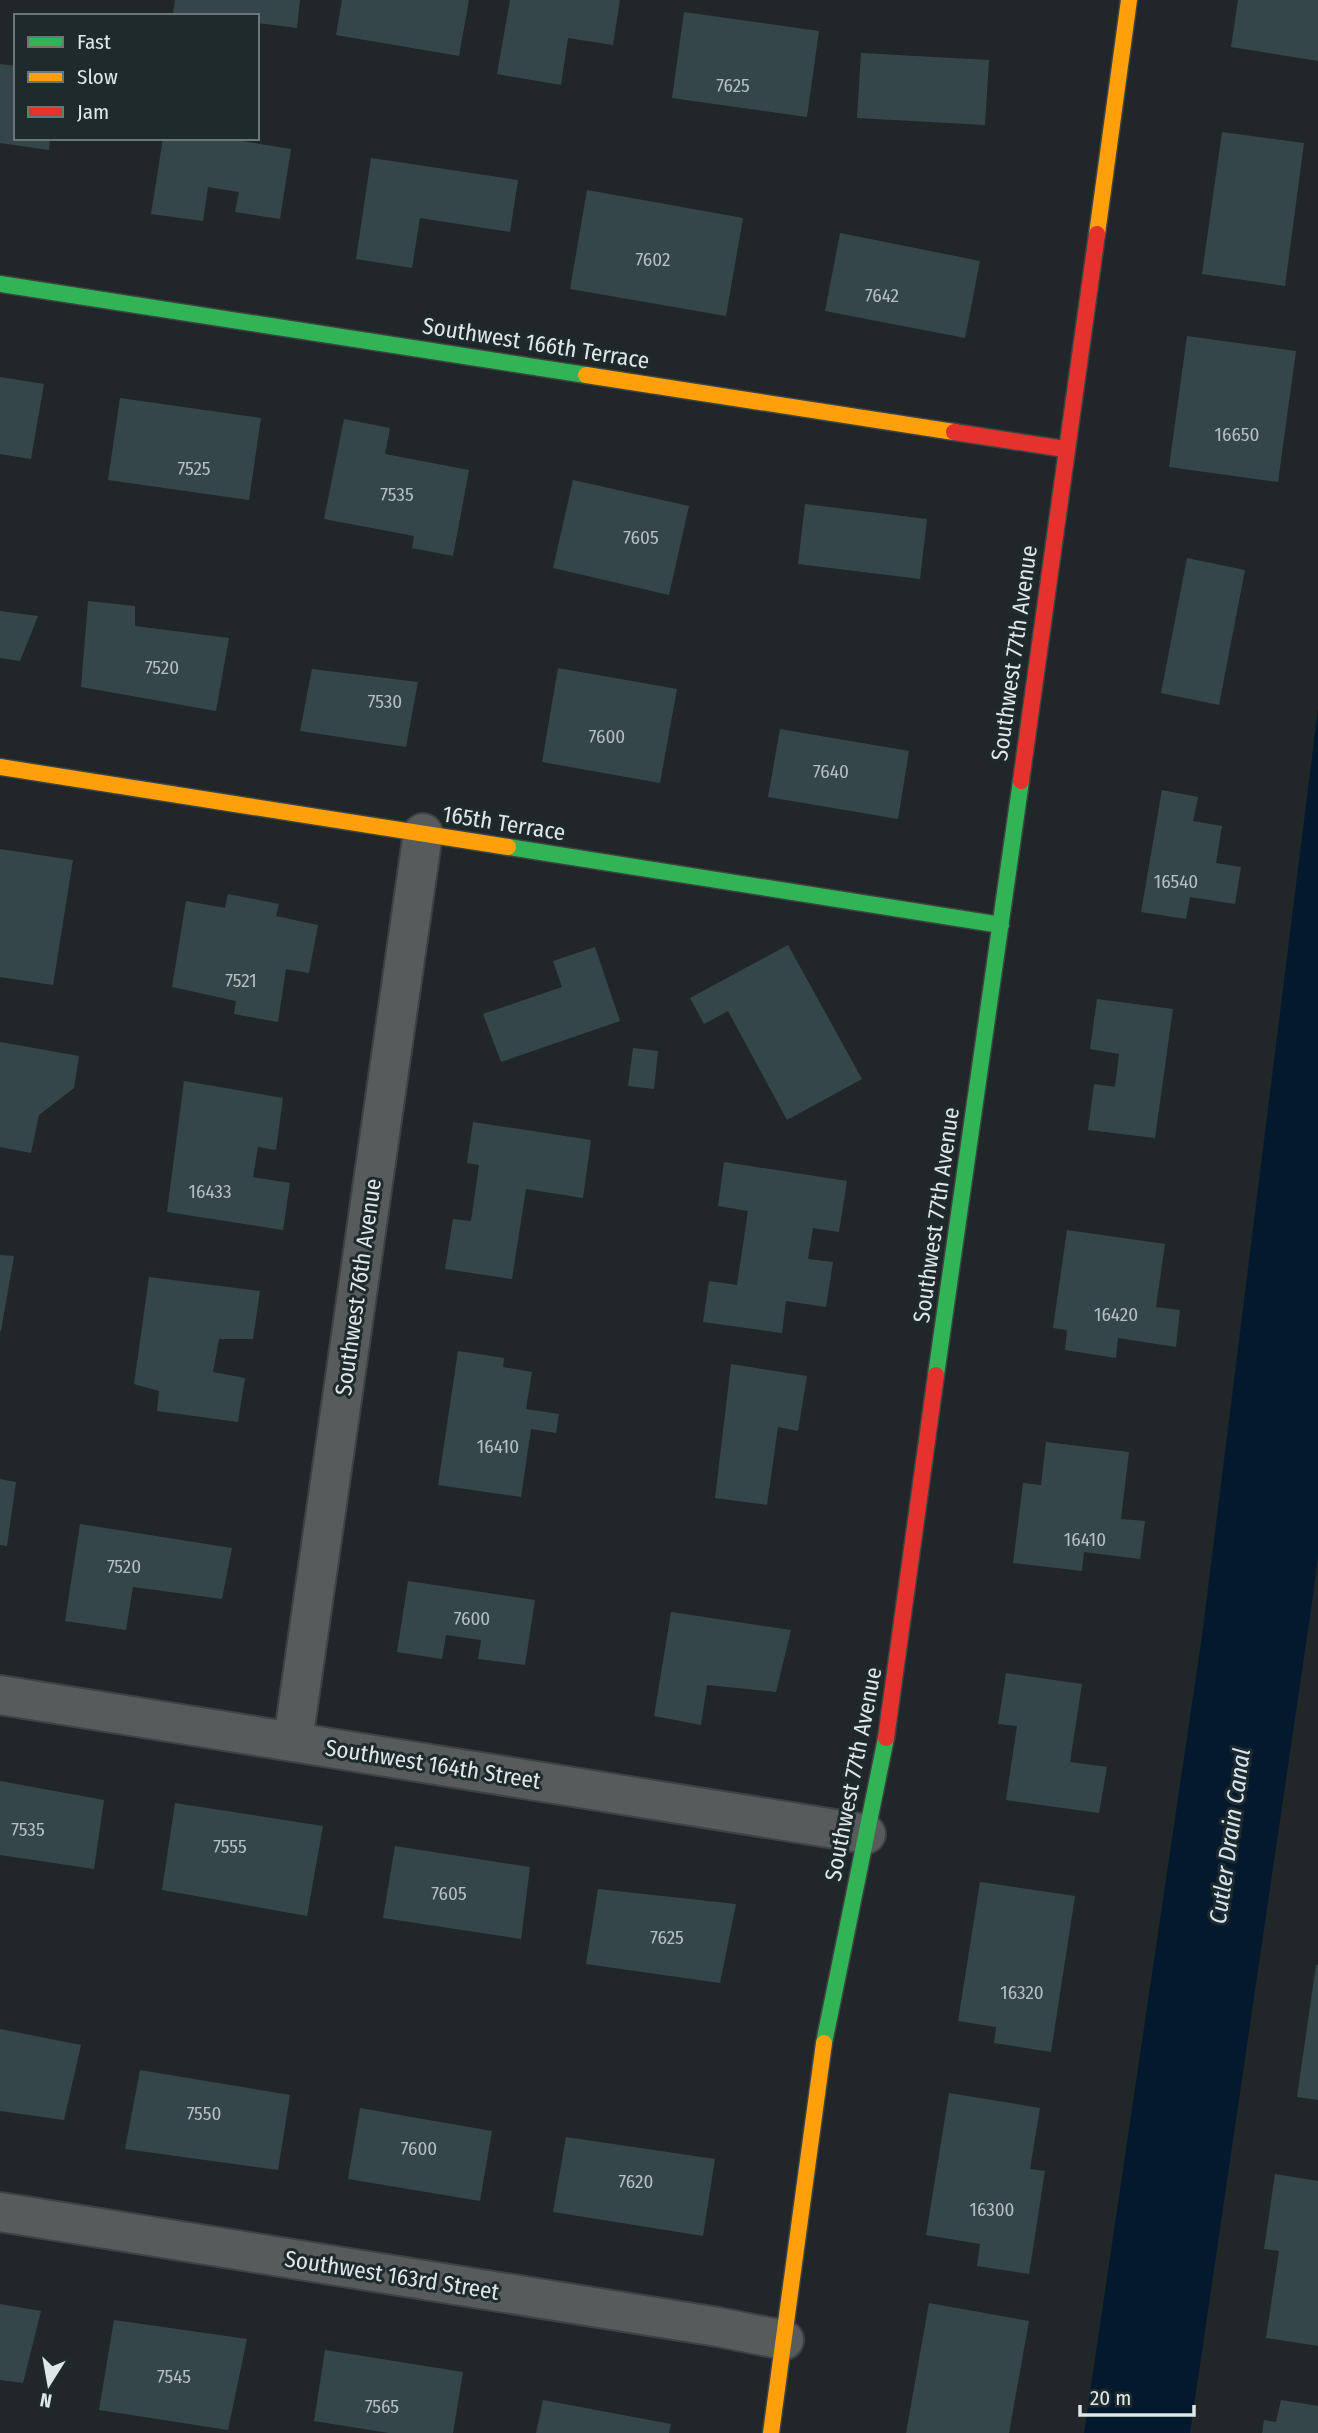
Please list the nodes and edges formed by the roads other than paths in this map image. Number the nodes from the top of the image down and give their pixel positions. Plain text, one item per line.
1 (1129, 0) edge
2 (0, 284) edge
3 (1065, 449) junction
4 (0, 767) edge
5 (423, 833) junction
6 (1000, 925) junction
7 (0, 1695) edge
8 (293, 1741) junction
9 (866, 1834) junction
10 (0, 2212) edge
11 (784, 2340) junction
12 (771, 2433) edge

1 - 3 street, Southwest 77th Avenue
2 - 3 street, Southwest 166th Terrace
3 - 6 street, Southwest 77th Avenue
4 - 5 street, 165th Terrace
5 - 6 street, 165th Terrace
5 - 8 street, Southwest 76th Avenue
6 - 9 street, Southwest 77th Avenue
7 - 8 street, Southwest 164th Street
8 - 9 street, Southwest 164th Street
9 - 11 street, Southwest 77th Avenue
10 - 11 street, Southwest 163rd Street
11 - 12 street, Southwest 77th Avenue

